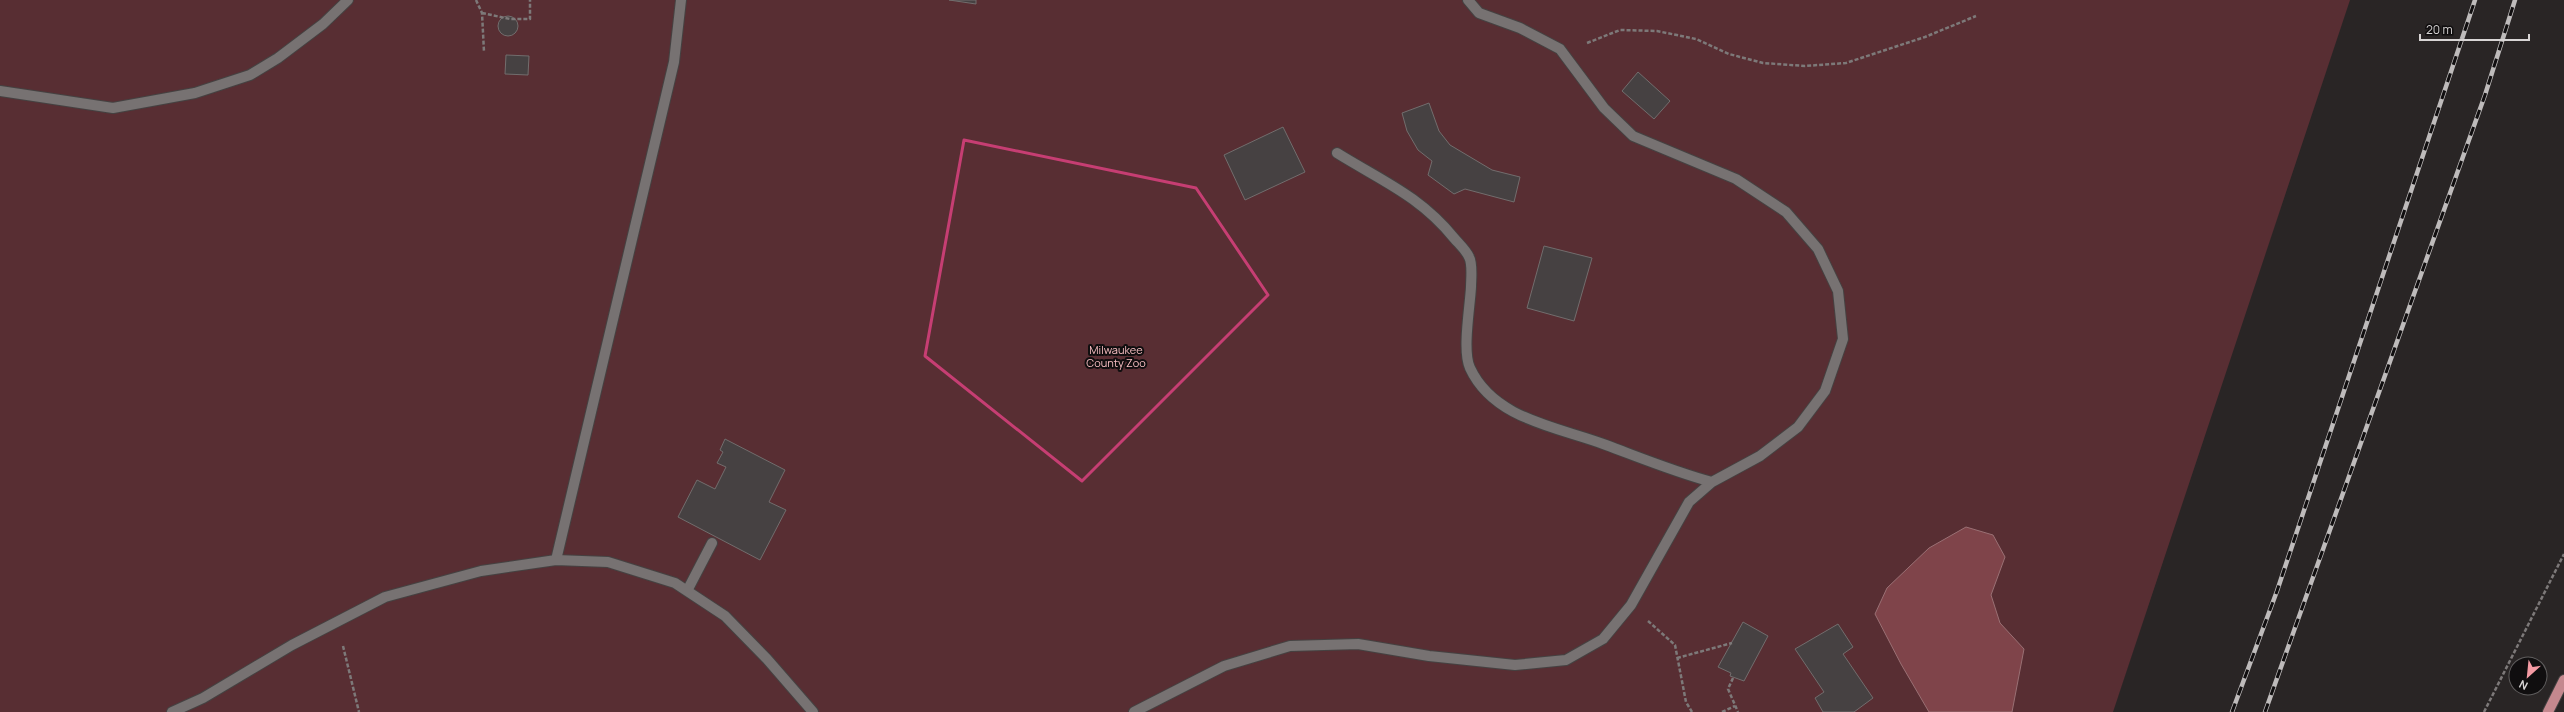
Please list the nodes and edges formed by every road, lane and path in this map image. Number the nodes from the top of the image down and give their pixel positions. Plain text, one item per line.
1 (348, 0) edge
2 (476, 0) edge
3 (530, 0) edge
4 (681, 0) edge
5 (1468, 0) edge
6 (482, 14) junction
7 (1976, 16) dead end
8 (484, 52) dead end
9 (1569, 59) junction
10 (0, 91) edge
11 (1337, 153) dead end
12 (1712, 482) junction
13 (712, 543) dead end
14 (2564, 554) edge
15 (556, 560) junction
16 (687, 591) junction
17 (1631, 605) junction
18 (337, 622) junction
19 (1732, 643) dead end
20 (1677, 658) junction
21 (1733, 678) dead end
22 (2564, 680) edge
23 (1734, 706) junction
24 (172, 712) edge
25 (359, 712) edge
26 (813, 712) edge
27 (1134, 712) edge
28 (1692, 712) edge
29 (1722, 712) edge
30 (1738, 712) edge
31 (2484, 712) edge
32 (2548, 712) edge

1 - 10 street
2 - 6 path
3 - 6 path
4 - 15 street
5 - 9 street
6 - 8 path
7 - 9 path
9 - 12 street
11 - 12 street
12 - 17 street
13 - 16 street
14 - 31 path
15 - 16 street
15 - 18 street
16 - 26 street
17 - 20 path
17 - 27 street
18 - 24 street
18 - 25 path
19 - 20 path
20 - 28 path
21 - 23 path
22 - 32 main road
23 - 29 path
23 - 30 path

